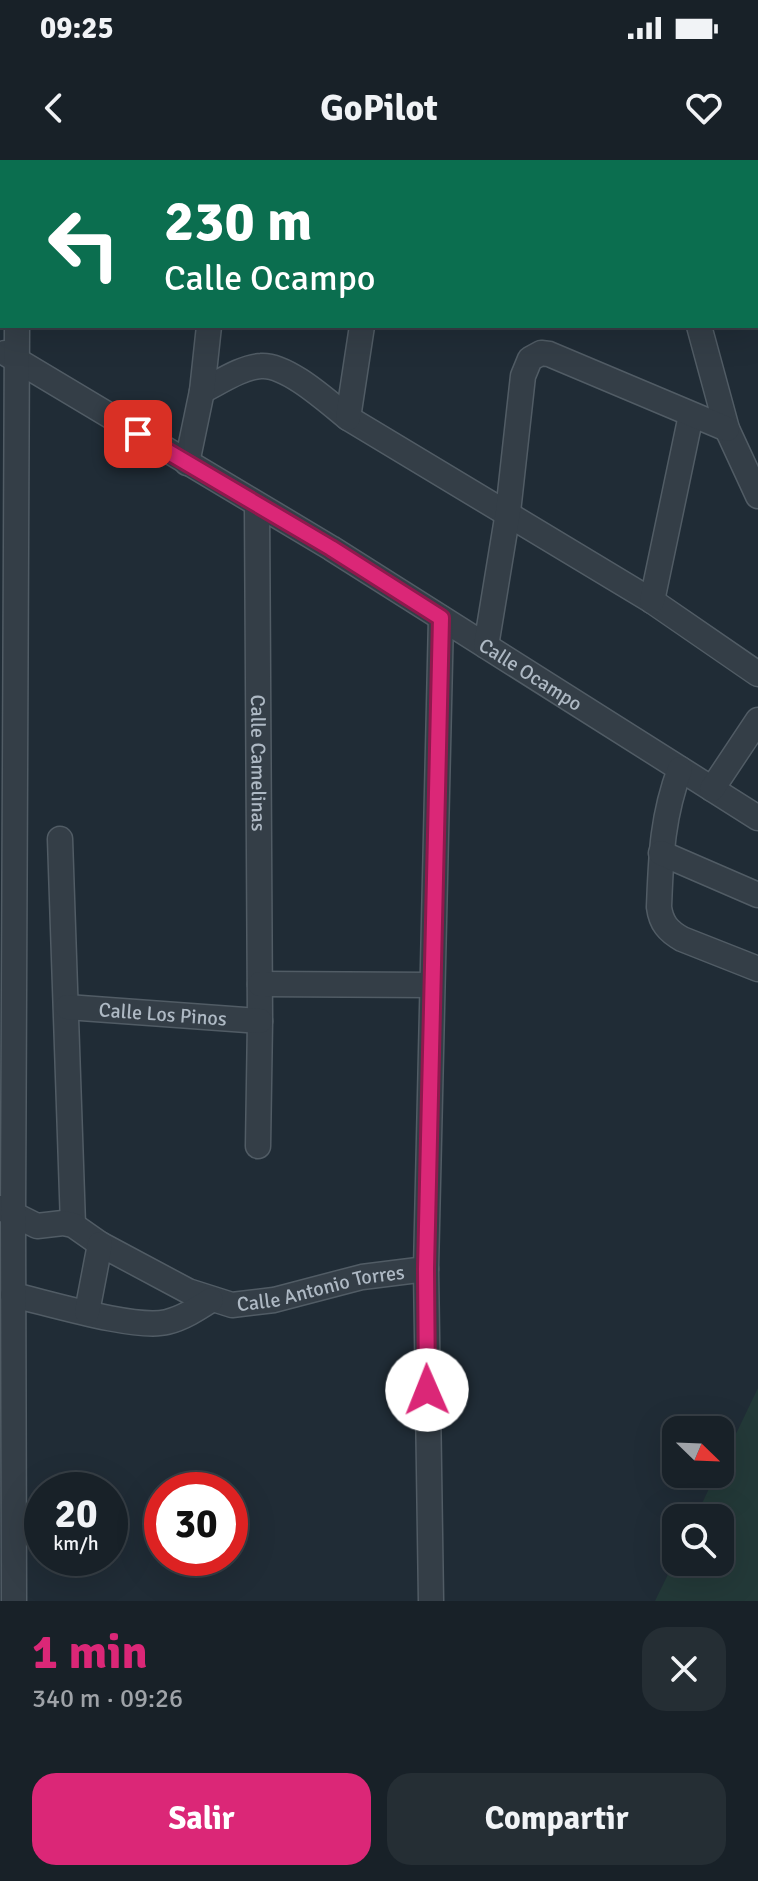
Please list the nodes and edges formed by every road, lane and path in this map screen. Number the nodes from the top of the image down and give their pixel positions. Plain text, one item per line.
1 (16, 328) edge
2 (209, 328) edge
3 (362, 328) edge
4 (700, 328) edge
5 (8, 355) edge
6 (202, 391) junction
7 (691, 415) junction
8 (348, 418) junction
9 (727, 429) junction
10 (187, 463) junction
11 (758, 496) edge
12 (257, 505) junction
13 (508, 512) junction
14 (652, 601) junction
15 (441, 618) junction
16 (486, 646) junction
17 (758, 674) edge
18 (758, 720) edge
19 (680, 769) junction
20 (712, 789) junction
21 (758, 818) edge
22 (60, 839) dead end
23 (661, 853) junction
24 (758, 895) edge
25 (758, 969) edge
26 (260, 984) junction
27 (432, 985) junction
28 (67, 1007) junction
29 (260, 1021) junction
30 (258, 1146) dead end
31 (6, 1210) edge
32 (73, 1225) junction
33 (100, 1244) junction
34 (426, 1269) junction
35 (13, 1295) junction
36 (211, 1300) junction
37 (87, 1312) junction
38 (14, 1601) edge
39 (431, 1601) edge

1 - 5 street
2 - 6 street
3 - 8 street
4 - 9 street
5 - 10 street, Calle Ocampo
5 - 31 street
6 - 8 street
6 - 10 street
7 - 9 street
7 - 13 street
7 - 14 street
8 - 13 street
9 - 11 street
10 - 12 street, Calle Ocampo
12 - 15 street, Calle Ocampo
12 - 26 street, Calle Camelinas
13 - 14 street
13 - 16 street
14 - 17 street
15 - 16 street, Calle Ocampo
15 - 27 street
16 - 19 street, Calle Ocampo
18 - 20 street
19 - 20 street, Calle Ocampo
19 - 23 street
20 - 21 street, Calle Ocampo
22 - 28 street
23 - 24 street
23 - 25 street
26 - 27 street
26 - 29 street, Calle Camelinas
27 - 34 street
28 - 29 street, Calle Los Pinos
28 - 32 street
29 - 30 street, Calle Camelinas
31 - 32 street
31 - 35 street
32 - 33 street, Calle Antonio Torres
33 - 36 street, Calle Antonio Torres
33 - 37 street
34 - 36 street, Calle Antonio Torres
34 - 39 street
35 - 37 street
35 - 38 street
36 - 37 street

